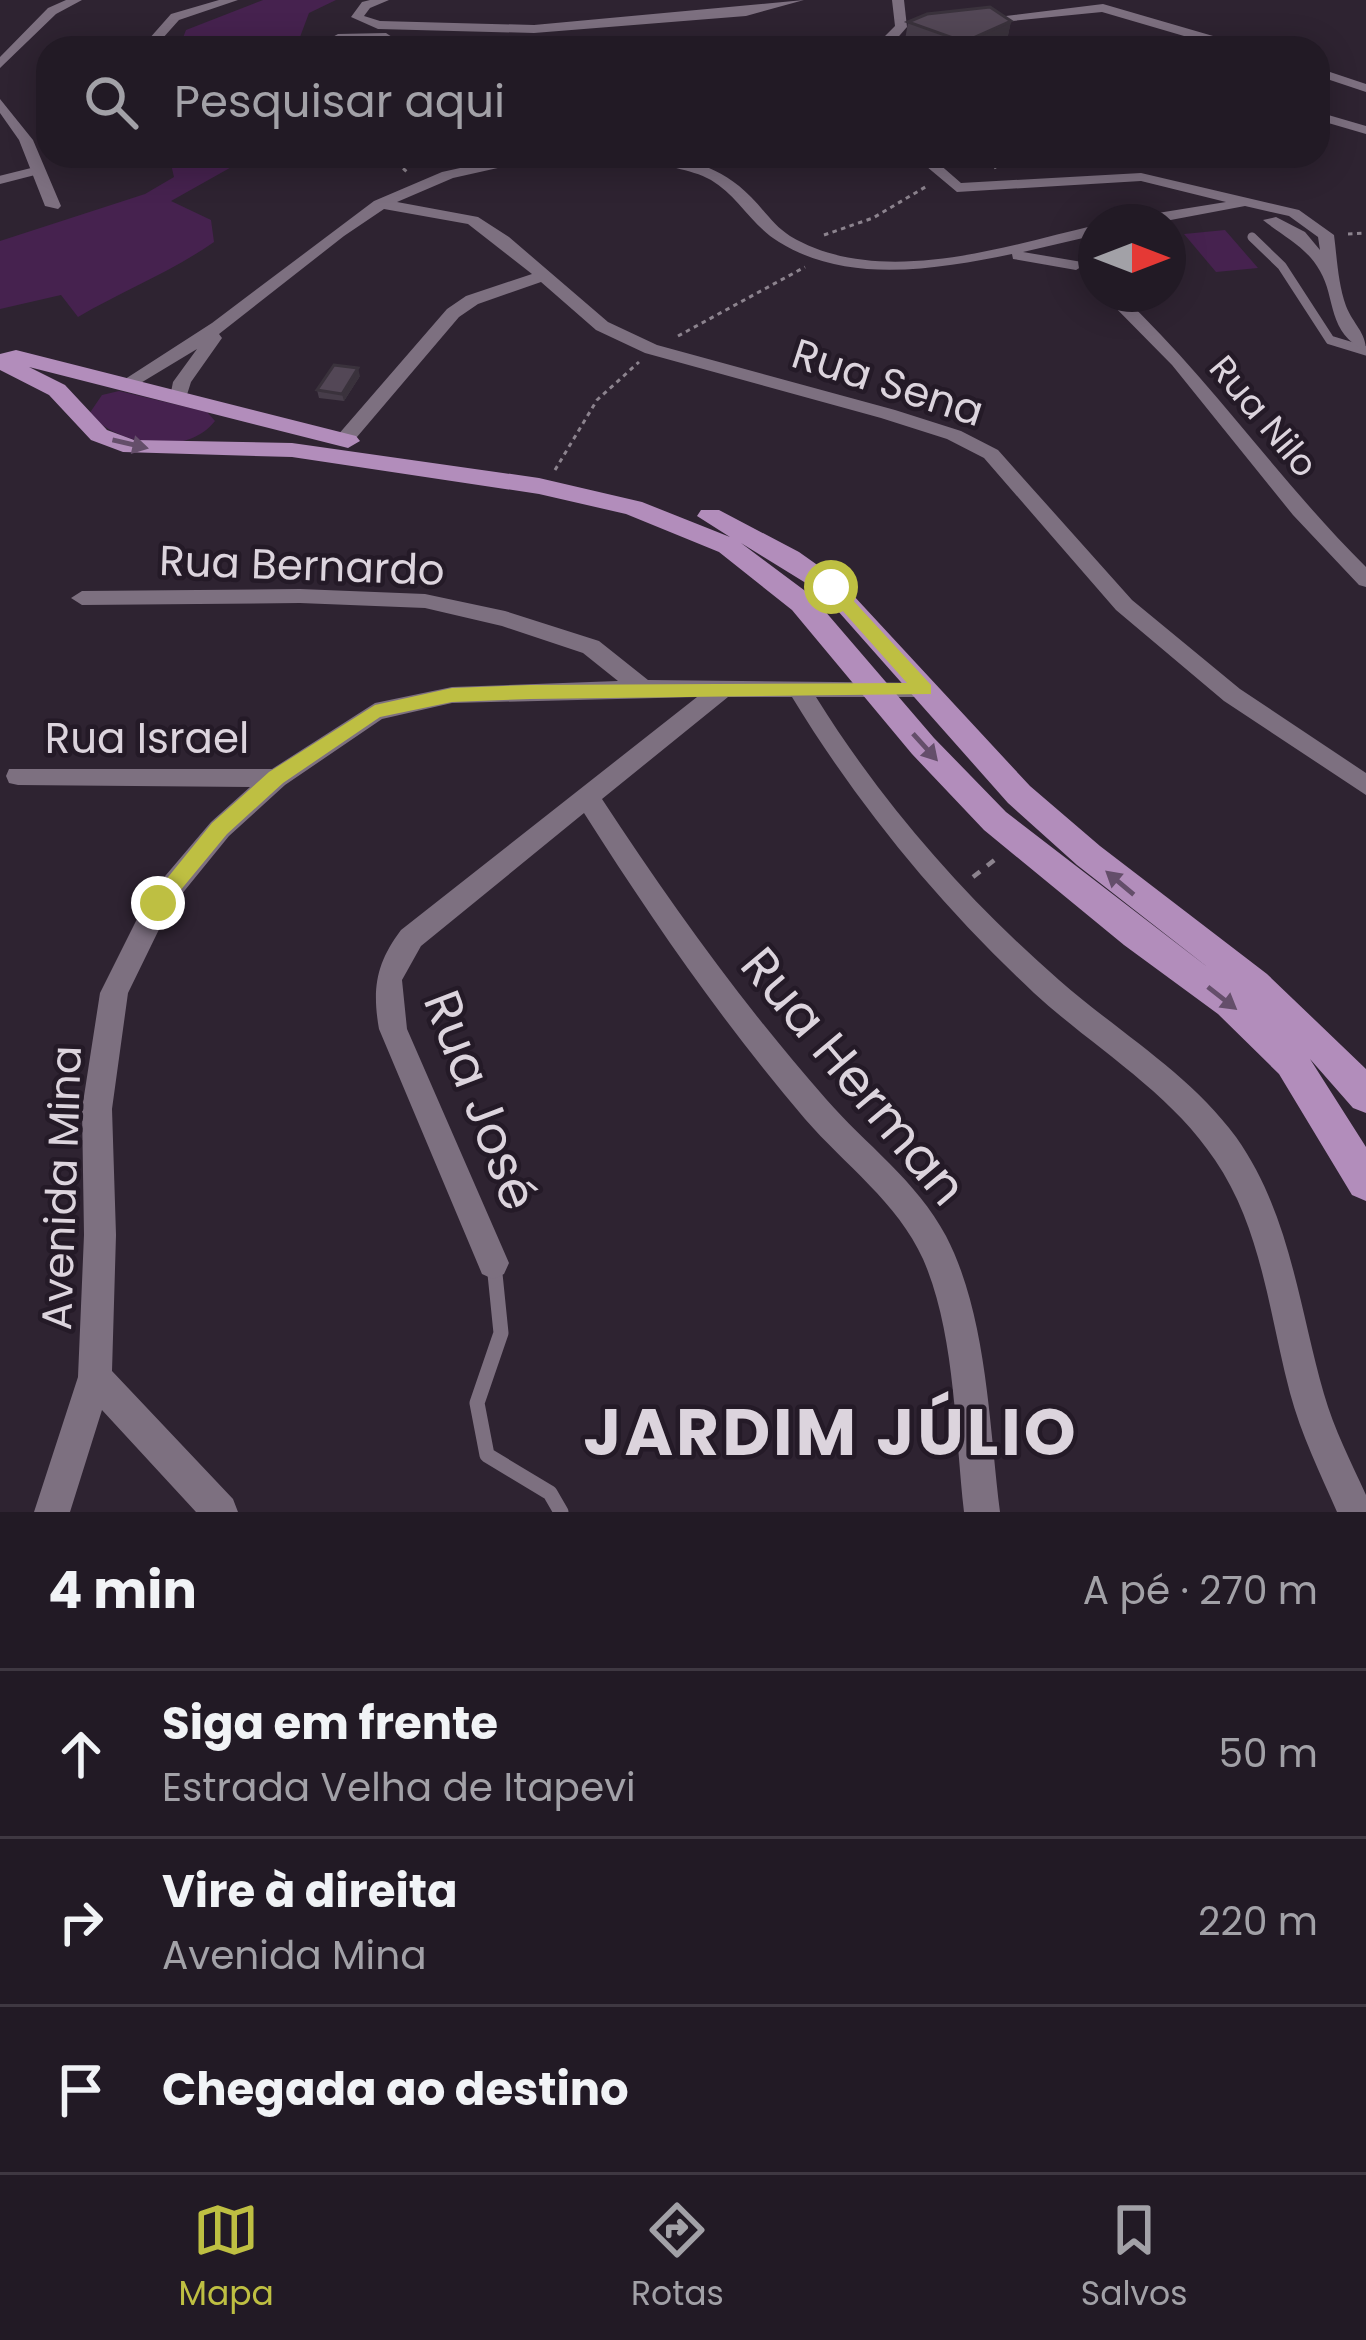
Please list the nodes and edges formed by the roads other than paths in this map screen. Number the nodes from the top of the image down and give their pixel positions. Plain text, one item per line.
1 (76, 0) edge
2 (232, 0) edge
3 (383, 0) edge
4 (799, 0) edge
5 (898, 0) edge
6 (961, 22) edge
7 (921, 26) edge
8 (901, 27) junction
9 (157, 36) edge
10 (893, 36) edge
11 (1196, 36) edge
12 (0, 64) edge
13 (1366, 67) edge
14 (1330, 73) edge
15 (1330, 76) edge
16 (1366, 88) edge
17 (0, 103) edge
18 (1330, 119) edge
19 (1366, 128) edge
20 (476, 168) edge
21 (706, 168) edge
22 (933, 168) edge
23 (35, 171) junction
24 (0, 180) edge
25 (1195, 188) junction
26 (1259, 203) junction
27 (379, 204) junction
28 (53, 206) dead end
29 (1211, 207) junction
30 (1186, 212) edge
31 (1078, 234) edge
32 (1069, 236) junction
33 (1252, 237) dead end
34 (1003, 254) junction
35 (1330, 273) junction
36 (544, 275) junction
37 (1127, 312) edge
38 (226, 321) junction
39 (1366, 349) edge
40 (2, 364) edge
41 (128, 383) junction
42 (179, 398) junction
43 (227, 410) junction
44 (81, 419) junction
45 (344, 440) junction
46 (197, 450) junction
47 (1366, 580) edge
48 (82, 598) dead end
49 (643, 688) junction
50 (799, 689) junction
51 (875, 689) junction
52 (924, 689) junction
53 (722, 690) junction
54 (19, 776) dead end
55 (276, 778) junction
56 (1366, 785) edge
57 (589, 800) junction
58 (1366, 1096) edge
59 (1366, 1182) edge
60 (494, 1263) joint
61 (95, 1377) junction
62 (52, 1512) edge
63 (220, 1512) edge
64 (561, 1512) edge
65 (982, 1512) edge
66 (1355, 1512) edge

1 - 12 street
2 - 9 street
3 - 4 street
5 - 8 street
6 - 11 street
7 - 8 street
8 - 10 street
13 - 14 street
15 - 16 street
17 - 23 street
18 - 19 street
20 - 27 street
21 - 34 street
22 - 25 street
23 - 24 lane
23 - 28 street
25 - 26 street
25 - 29 street
26 - 29 street
26 - 35 street
27 - 36 street, Rua Sena
27 - 38 street
29 - 30 street
29 - 35 street
31 - 32 street
32 - 34 street
32 - 34 street
33 - 39 lane
35 - 39 street
36 - 45 street
36 - 56 street, Rua Sena
37 - 47 street, Rua Nilo
38 - 41 street
38 - 42 street
40 - 41 main road
40 - 44 main road
41 - 42 main road
41 - 44 main road
42 - 43 main road
43 - 45 main road
43 - 46 main road
44 -> 46 main road
45 - 52 main road
46 - 51 main road
48 - 49 street, Rua Bernardo
49 - 53 street, Avenida Mina
49 - 55 street, Avenida Mina
50 - 51 street, Avenida Mina
50 - 53 street, Avenida Mina
50 - 66 street
51 - 52 street, Avenida Mina
51 -> 59 main road
58 -> 52 main road
53 - 57 street, Rua José
54 - 55 street, Rua Israel
55 - 61 street, Avenida Mina
57 - 60 street, Rua José
57 - 65 street, Rua Herman
60 - 64 lane, Rua José
61 - 62 street
61 - 63 street, Avenida Mina

